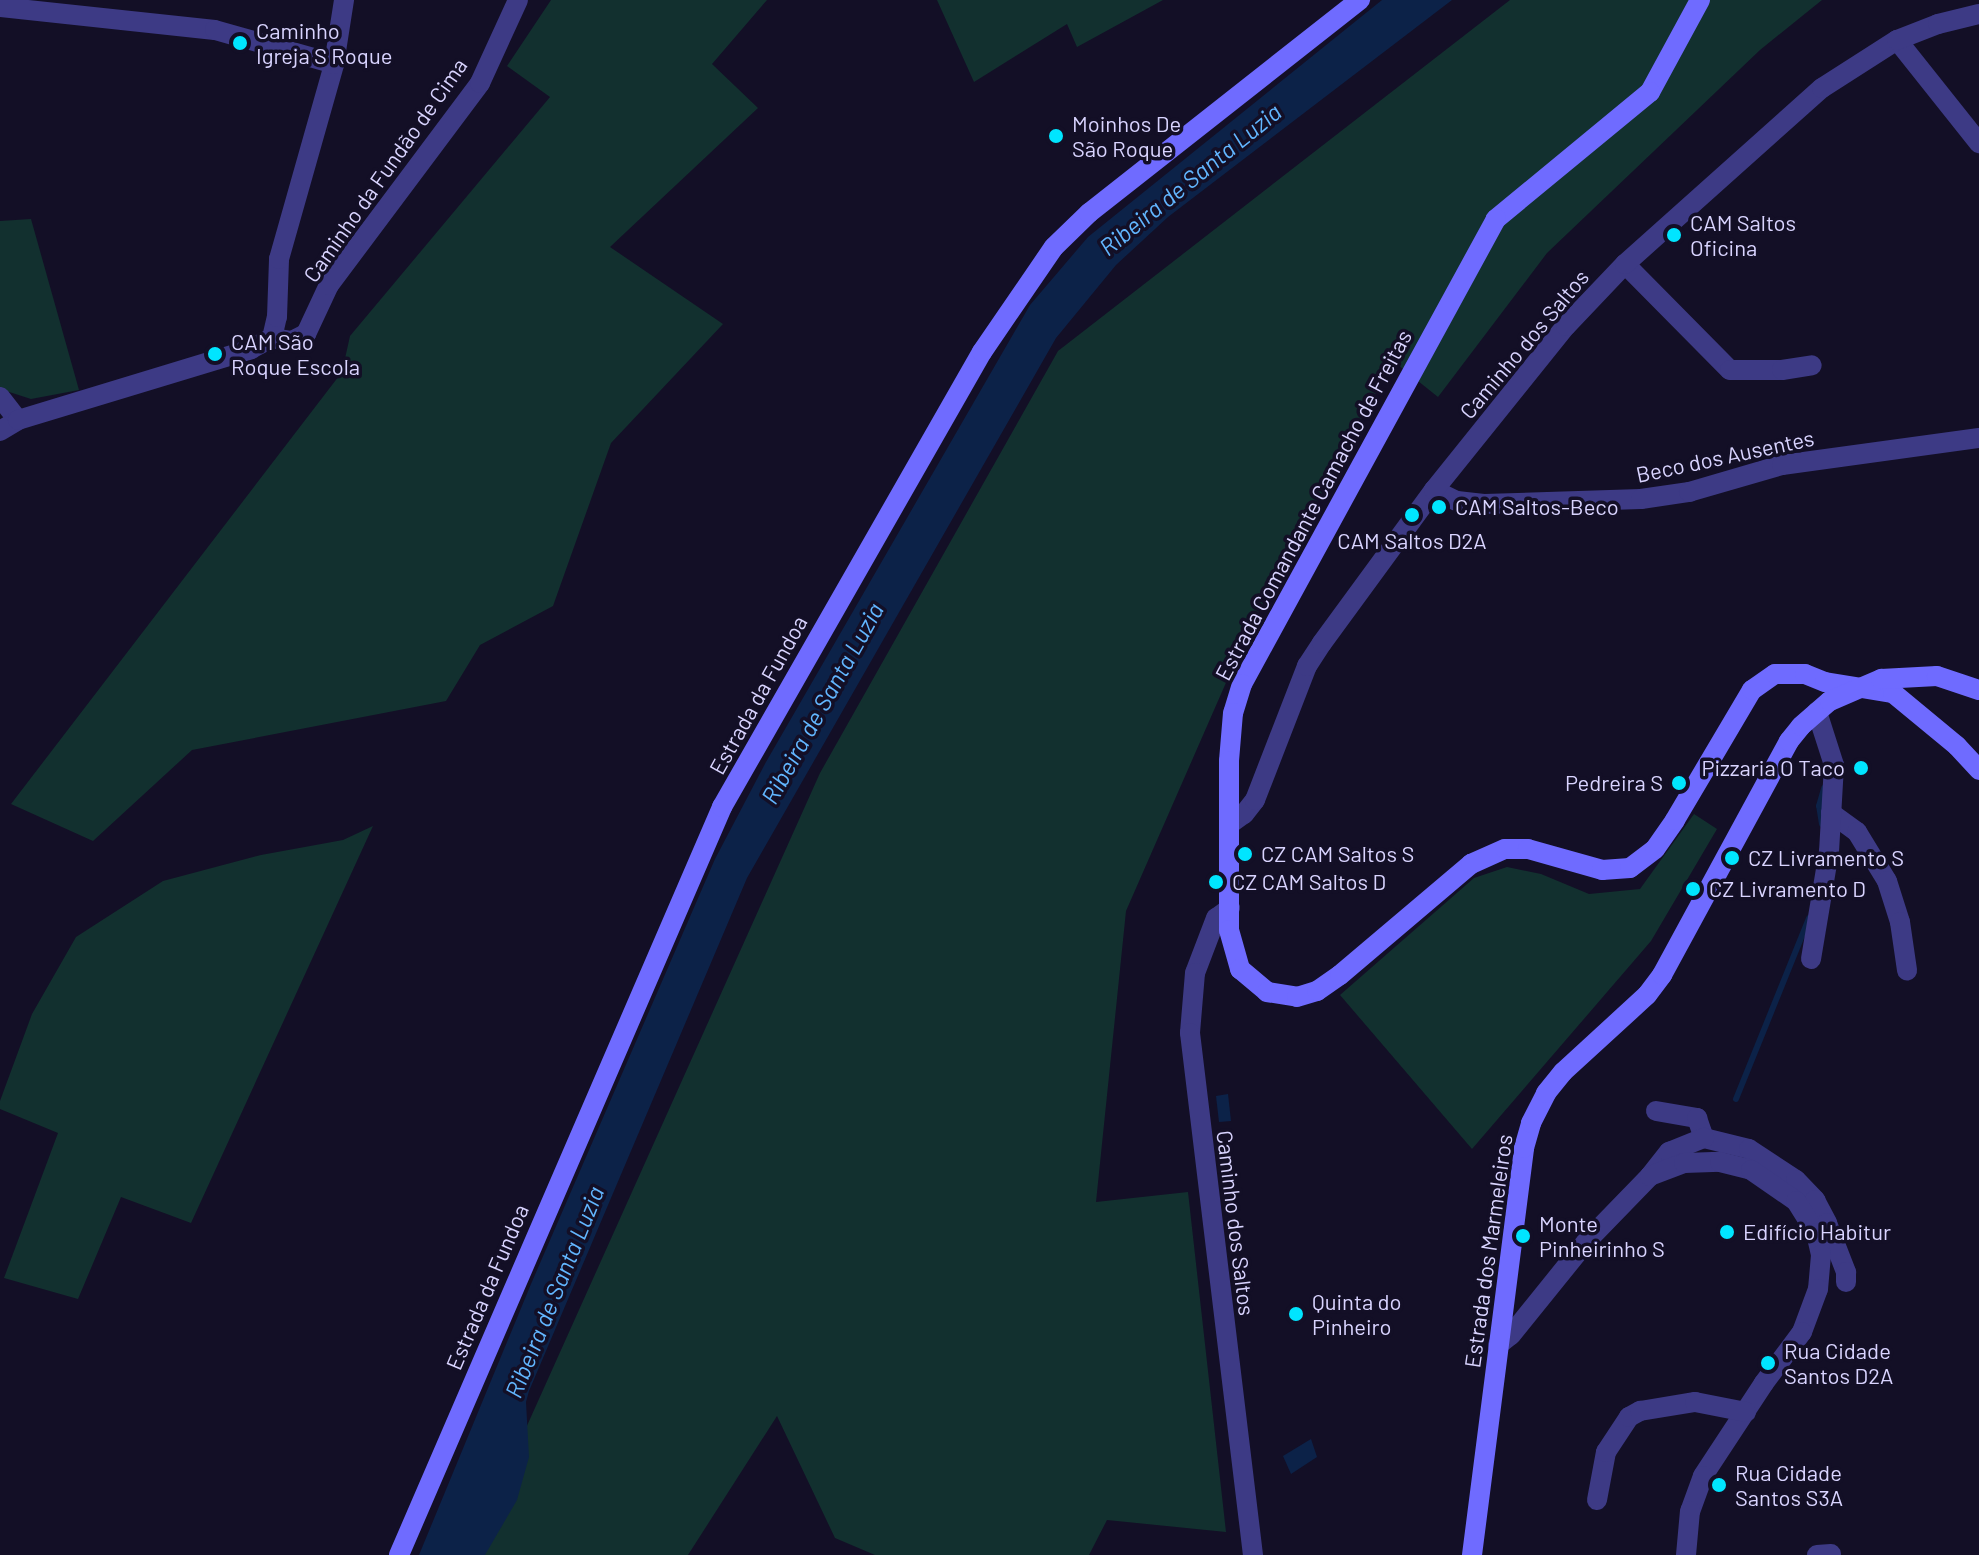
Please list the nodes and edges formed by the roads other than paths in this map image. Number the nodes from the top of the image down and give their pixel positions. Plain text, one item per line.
1 (344, 0) edge
2 (518, 0) edge
3 (1360, 0) edge
4 (1700, 0) edge
5 (0, 7) edge
6 (1979, 14) edge
7 (1897, 40) junction
8 (334, 64) junction
9 (1979, 143) edge
10 (1625, 264) junction
11 (272, 338) junction
12 (1812, 365) dead end
13 (0, 397) edge
14 (18, 420) junction
15 (0, 431) edge
16 (1979, 438) edge
17 (1434, 490) junction
18 (1862, 686) junction
19 (1979, 690) edge
20 (1817, 712) junction
21 (1979, 770) edge
22 (1831, 813) junction
23 (1230, 824) junction
24 (1230, 908) junction
25 (1811, 959) dead end
26 (1907, 970) dead end
27 (1656, 1111) dead end
28 (1704, 1138) junction
29 (1650, 1176) junction
30 (1846, 1282) dead end
31 (1498, 1345) junction
32 (1746, 1412) junction
33 (1597, 1500) dead end
34 (399, 1555) edge
35 (1253, 1555) edge
36 (1472, 1555) edge
37 (1686, 1555) edge

1 - 8 street
2 - 11 street, Caminho da Fundão de Cima
3 - 34 main road, Estrada da Fundoa
4 - 23 main road, Estrada Comandante Camacho de Freitas
5 - 8 street
6 - 7 street, Caminho dos Saltos
7 - 9 street
7 - 10 street, Caminho dos Saltos
8 - 11 street
10 - 12 street
10 - 17 street, Caminho dos Saltos
11 - 14 street
13 - 14 street
14 - 15 street
16 - 17 street, Beco dos Ausentes
17 - 23 street, Caminho dos Saltos
18 - 19 main road, Estrada dos Marmeleiros
18 - 20 main road, Estrada dos Marmeleiros
18 - 21 main road
18 - 24 main road, Estrada Comandante Camacho de Freitas
20 - 22 street
20 - 31 main road, Estrada dos Marmeleiros
22 - 25 street
22 - 26 street
23 - 24 main road, Estrada Comandante Camacho de Freitas
24 - 35 street, Caminho dos Saltos
27 - 28 street
28 - 29 street
28 - 30 street
29 - 31 street
29 - 32 street
31 - 36 main road, Estrada dos Marmeleiros
32 - 33 street
32 - 37 street

